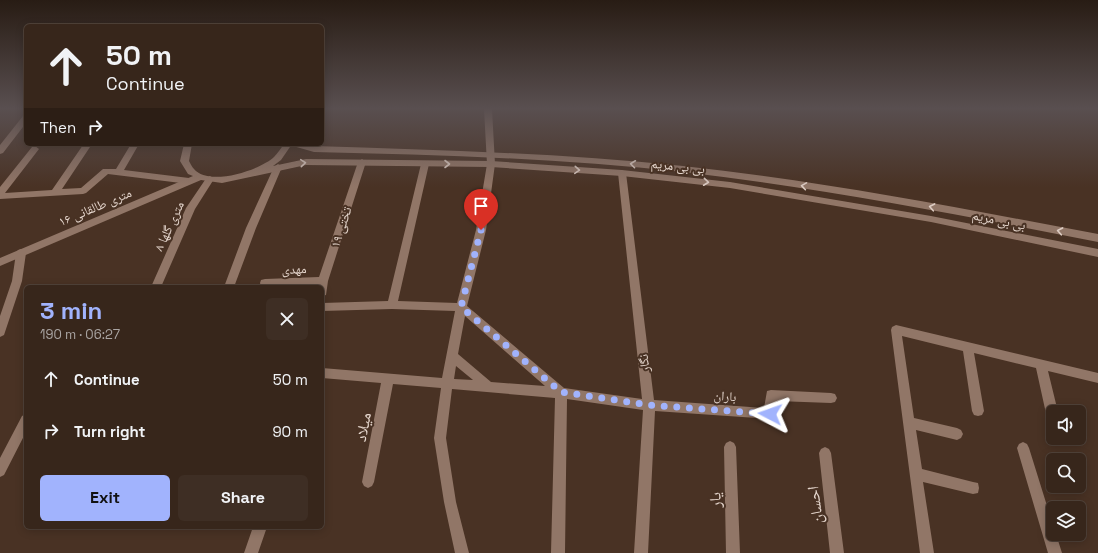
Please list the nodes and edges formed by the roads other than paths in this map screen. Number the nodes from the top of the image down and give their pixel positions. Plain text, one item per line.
1 (15, 135) edge
2 (489, 135) edge
3 (134, 146) edge
4 (187, 146) edge
5 (287, 146) edge
6 (303, 146) edge
7 (86, 147) dead end
8 (35, 149) dead end
9 (0, 150) edge
10 (490, 154) junction
11 (362, 162) junction
12 (425, 164) junction
13 (491, 164) junction
14 (278, 167) junction
15 (119, 172) junction
16 (622, 173) junction
17 (252, 174) junction
18 (200, 177) junction
19 (210, 179) junction
20 (189, 181) junction
21 (0, 192) edge
22 (55, 192) junction
23 (0, 196) edge
24 (1098, 238) edge
25 (21, 253) junction
26 (1098, 253) edge
27 (0, 262) edge
28 (322, 281) junction
29 (265, 283) dead end
30 (157, 285) edge
31 (230, 285) edge
32 (322, 285) edge
33 (392, 305) junction
34 (324, 307) edge
35 (461, 307) junction
36 (0, 332) edge
37 (968, 347) junction
38 (452, 356) junction
39 (1041, 364) junction
40 (324, 373) edge
41 (388, 378) junction
42 (1098, 378) edge
43 (447, 384) junction
44 (489, 387) junction
45 (561, 392) junction
46 (831, 398) dead end
47 (649, 405) junction
48 (1050, 405) edge
49 (978, 411) dead end
50 (908, 422) junction
51 (24, 424) edge
52 (957, 434) dead end
53 (730, 447) dead end
54 (1023, 448) dead end
55 (825, 453) dead end
56 (0, 471) edge
57 (916, 474) junction
58 (368, 482) dead end
59 (973, 488) dead end
60 (259, 529) edge
61 (251, 553) edge
62 (462, 553) edge
63 (558, 553) edge
64 (642, 553) edge
65 (733, 553) edge
66 (838, 553) edge
67 (927, 553) edge
68 (1055, 553) edge

1 - 9 street
2 - 10 street
3 - 15 street
4 - 18 street
5 - 17 street
6 - 10 street, بی بی مریم
7 - 22 street
8 - 21 street
10 - 13 street
24 -> 10 street, بی بی مریم
11 - 12 street, بی بی مریم
14 -> 11 street, بی بی مریم
11 - 28 street, تختی ۱۹
12 -> 13 street, بی بی مریم
12 - 33 street
13 -> 16 street, بی بی مریم
13 - 35 street
14 - 17 street, بی بی مریم
14 - 31 street
15 - 20 street
15 - 22 street
16 -> 26 street, بی بی مریم
16 - 47 street, نگار
17 - 19 street
18 - 19 street
18 - 20 street, ۱۶ متری طالقانی
19 - 30 street, ۸ متری گلها
20 - 25 street, ۱۶ متری طالقانی
22 - 23 street
25 - 27 street, ۱۶ متری طالقانی
25 - 36 street
28 - 29 street, مهدی
28 - 32 street, تختی ۱۹
33 - 34 street
33 - 35 street
35 - 38 street
35 - 45 street
37 - 39 street
37 - 49 street
37 - 50 street
38 - 43 street
38 - 44 street
39 - 42 street
39 - 48 street
40 - 41 street
41 - 43 street
41 - 58 street, میلاد
43 - 44 street
43 - 62 street
44 - 45 street
45 - 47 street
45 - 63 street
46 - 47 street, باران
47 - 64 street, نگار
50 - 52 street
50 - 57 street
51 - 56 street
53 - 65 street, یار
54 - 68 street
55 - 66 street, احسان
57 - 59 street
57 - 67 street
60 - 61 street

